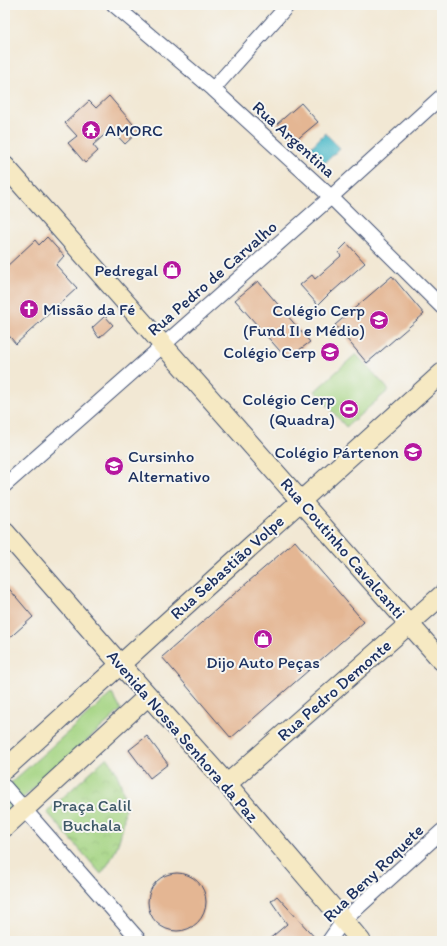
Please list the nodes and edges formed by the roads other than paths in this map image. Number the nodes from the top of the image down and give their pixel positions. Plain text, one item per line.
1 (114, 5) edge
2 (288, 5) edge
3 (213, 90) junction
4 (442, 96) edge
5 (5, 166) edge
6 (331, 197) junction
7 (442, 307) edge
8 (164, 345) junction
9 (442, 373) edge
10 (5, 485) edge
11 (301, 500) junction
12 (7, 537) edge
13 (442, 595) edge
14 (409, 624) junction
15 (442, 661) edge
16 (120, 664) junction
17 (148, 696) junction
18 (5, 769) edge
19 (227, 784) junction
20 (5, 787) edge
21 (25, 809) junction
22 (5, 827) edge
23 (442, 832) edge
24 (343, 921) junction
25 (140, 941) edge
26 (329, 941) edge
27 (361, 941) edge

1 - 3 street, Rua Argentina
2 - 3 street
3 - 6 street, Rua Argentina
4 - 6 street, Rua Pedro de Carvalho
5 - 8 main road, Rua Coutinho Cavalcanti
6 - 7 street, Rua Argentina
6 - 8 street, Rua Pedro de Carvalho
8 - 10 street, Rua Pedro de Carvalho
8 - 11 main road, Rua Coutinho Cavalcanti
9 - 11 main road, Rua Sebastião Volpe
11 - 14 main road, Rua Coutinho Cavalcanti
11 - 16 main road, Rua Sebastião Volpe
12 - 16 main road, Avenida Nossa Senhora da Paz
13 - 14 main road, Rua Pedro Demonte
14 - 15 main road, Rua Coutinho Cavalcanti
14 - 19 main road, Rua Pedro Demonte
16 - 17 main road, Avenida Nossa Senhora da Paz
16 - 18 main road, Rua Sebastião Volpe
17 - 19 main road, Avenida Nossa Senhora da Paz
17 - 21 main road
19 - 24 main road, Avenida Nossa Senhora da Paz
20 - 21 street
21 - 22 main road
21 - 25 street
23 - 24 street, Rua Beny Roquete
24 - 26 street, Rua Beny Roquete
24 - 27 main road, Avenida Nossa Senhora da Paz

